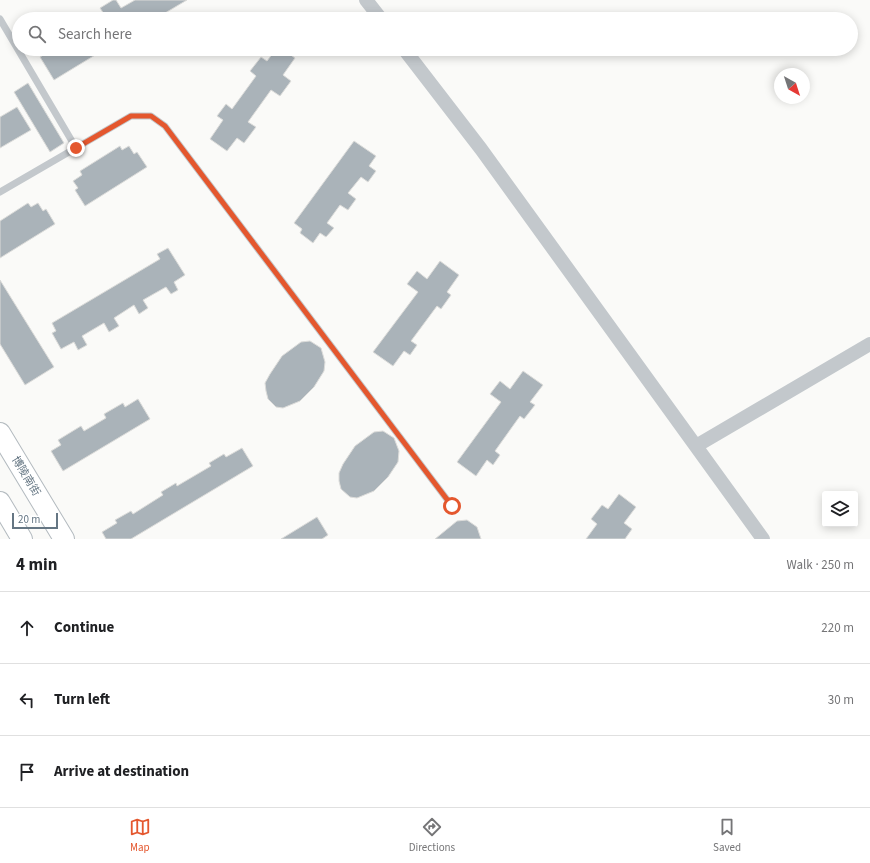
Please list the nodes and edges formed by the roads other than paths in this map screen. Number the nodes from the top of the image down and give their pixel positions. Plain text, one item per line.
1 (366, 0) edge
2 (375, 12) edge
3 (0, 19) edge
4 (12, 39) edge
5 (22, 56) edge
6 (409, 56) edge
7 (76, 148) junction
8 (0, 192) edge
9 (870, 344) edge
10 (0, 433) edge
11 (696, 446) junction
12 (0, 502) edge
13 (452, 506) dead end
14 (22, 539) edge
15 (64, 539) edge
16 (763, 539) edge

1 - 2 street
3 - 4 lane
5 - 7 lane
6 - 11 street
7 - 8 lane
7 - 13 lane
9 - 11 street
10 - 15 main road, 博陵南街
11 - 16 street
12 - 14 main road

